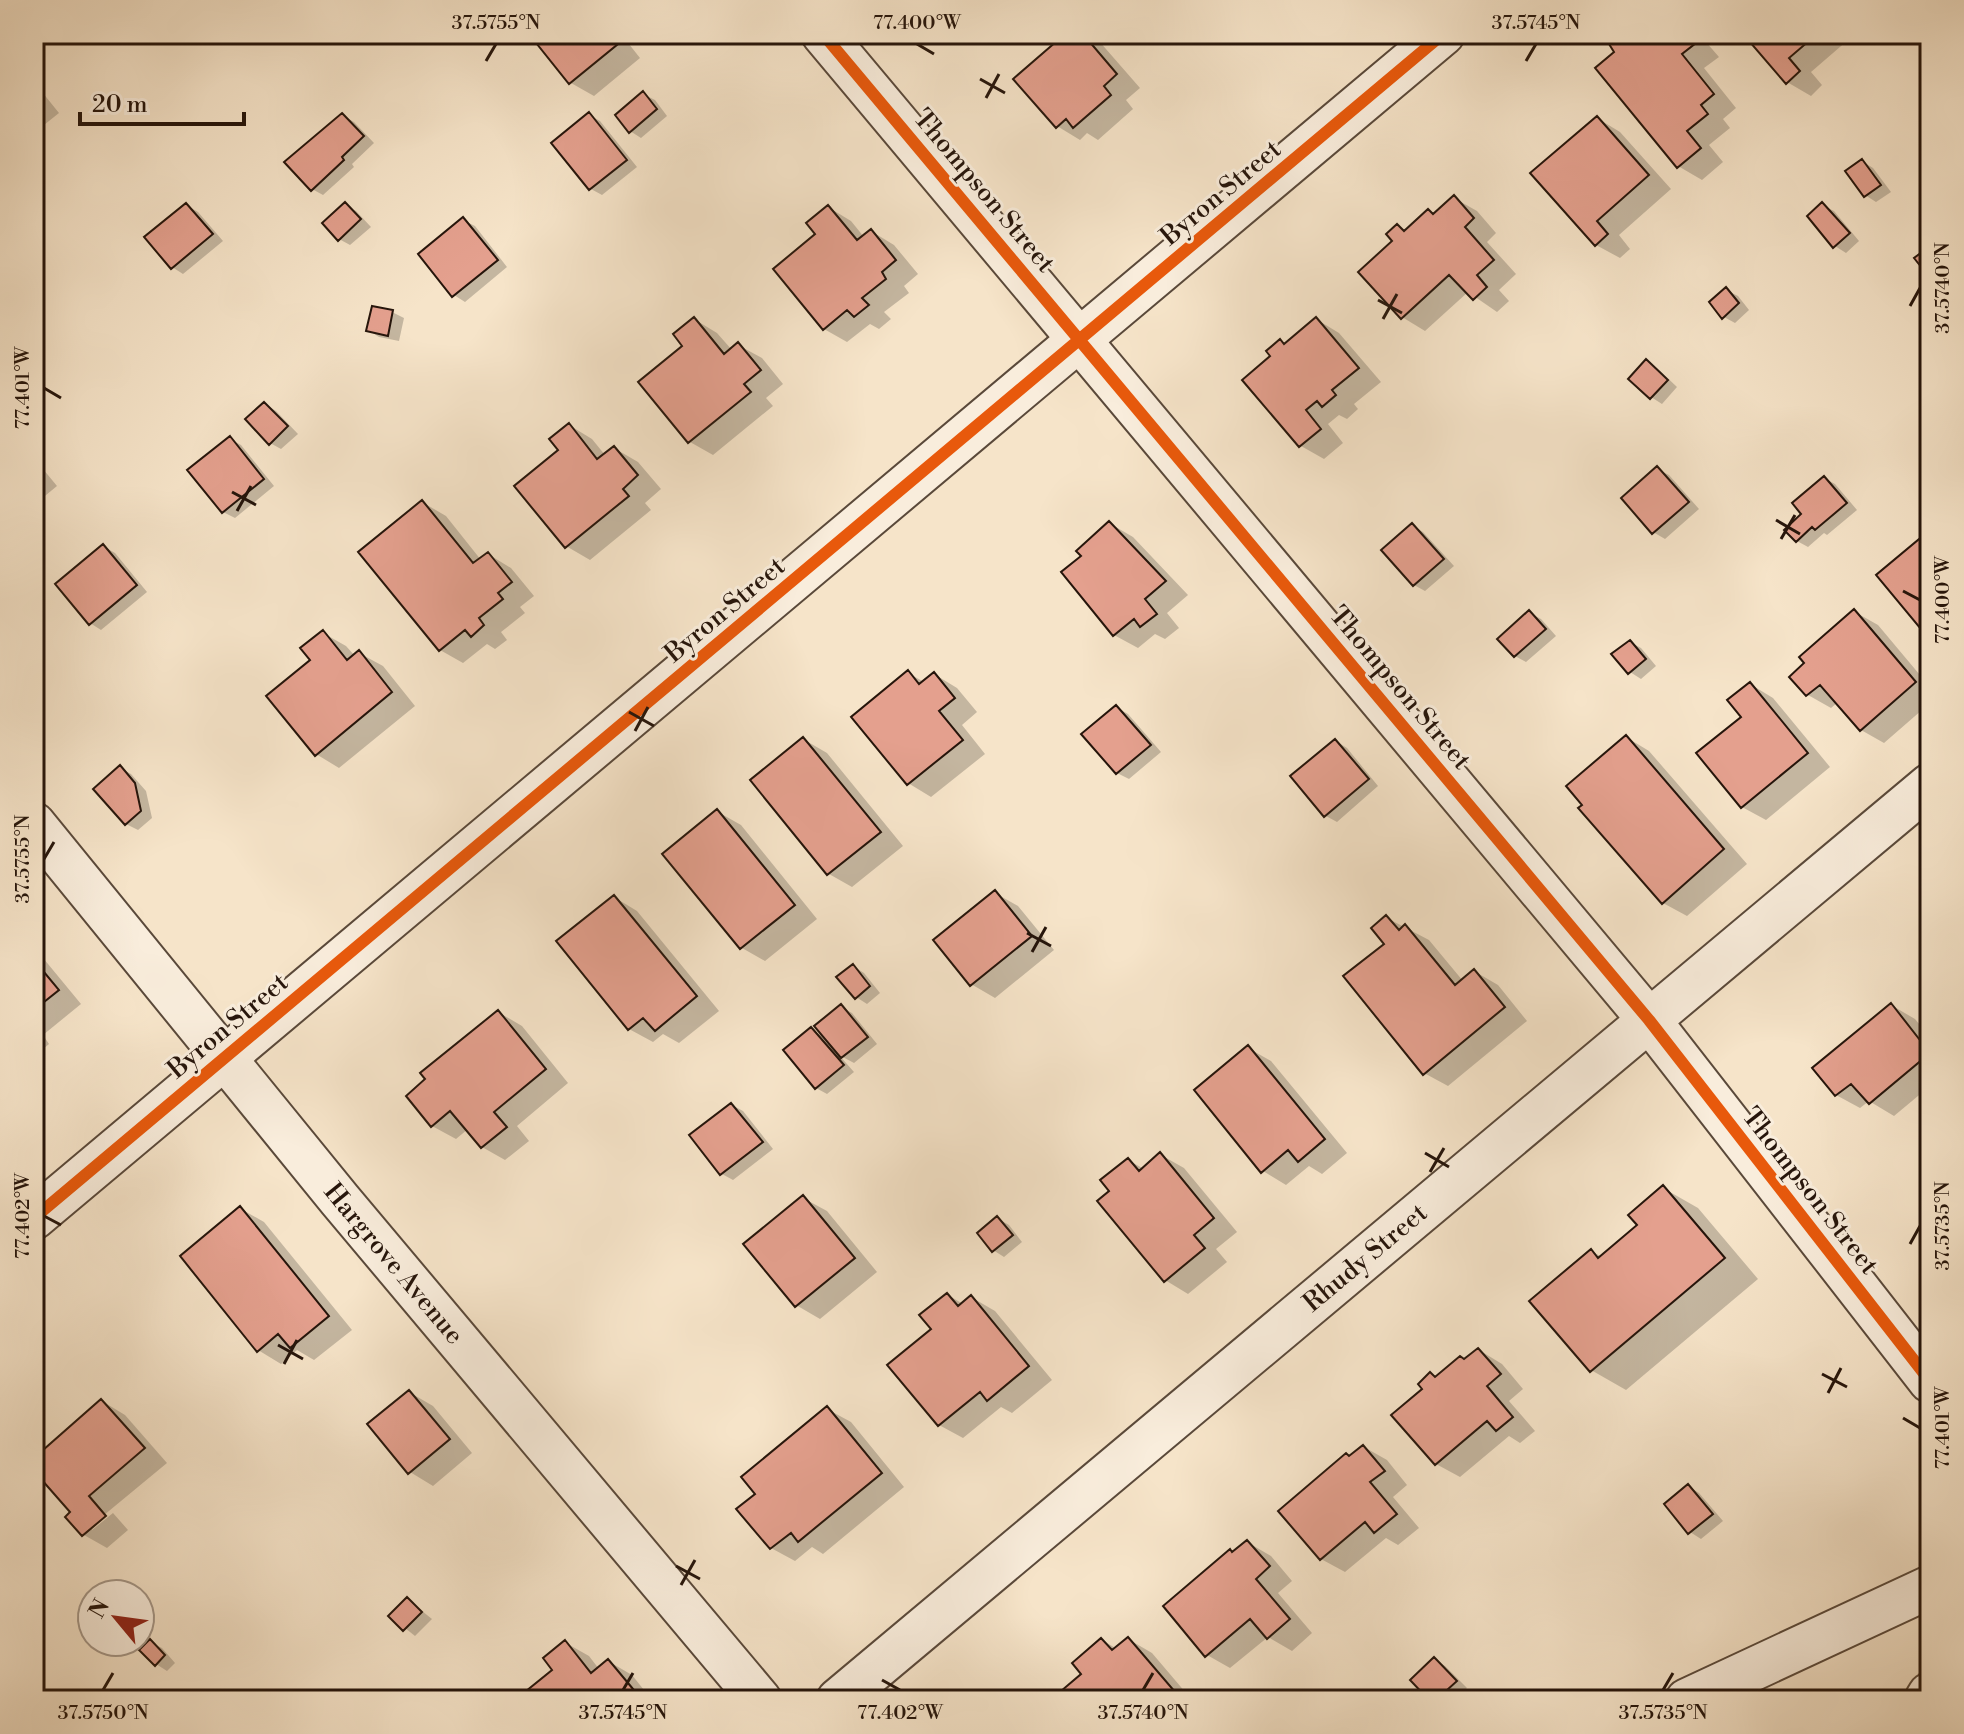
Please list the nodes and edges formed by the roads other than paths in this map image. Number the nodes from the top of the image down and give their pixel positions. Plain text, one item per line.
1 (823, 34) edge
2 (1443, 34) edge
3 (1081, 340) junction
4 (1930, 785) edge
5 (34, 824) edge
6 (1649, 1020) junction
7 (225, 1057) junction
8 (34, 1218) edge
9 (1930, 1381) edge
10 (1930, 1587) edge
11 (1930, 1695) edge
12 (760, 1700) edge
13 (838, 1700) edge
14 (1687, 1700) edge
15 (1927, 1700) edge

1 - 3 street, Thompson Street
2 - 3 street, Byron Street
3 - 6 street, Thompson Street
3 - 7 street, Byron Street
4 - 6 street, Rhudy Street
5 - 7 street, Hargrove Avenue
6 - 9 street, Thompson Street
6 - 13 street, Rhudy Street
7 - 8 street, Byron Street
7 - 12 street, Hargrove Avenue
10 - 14 street
11 - 15 street

